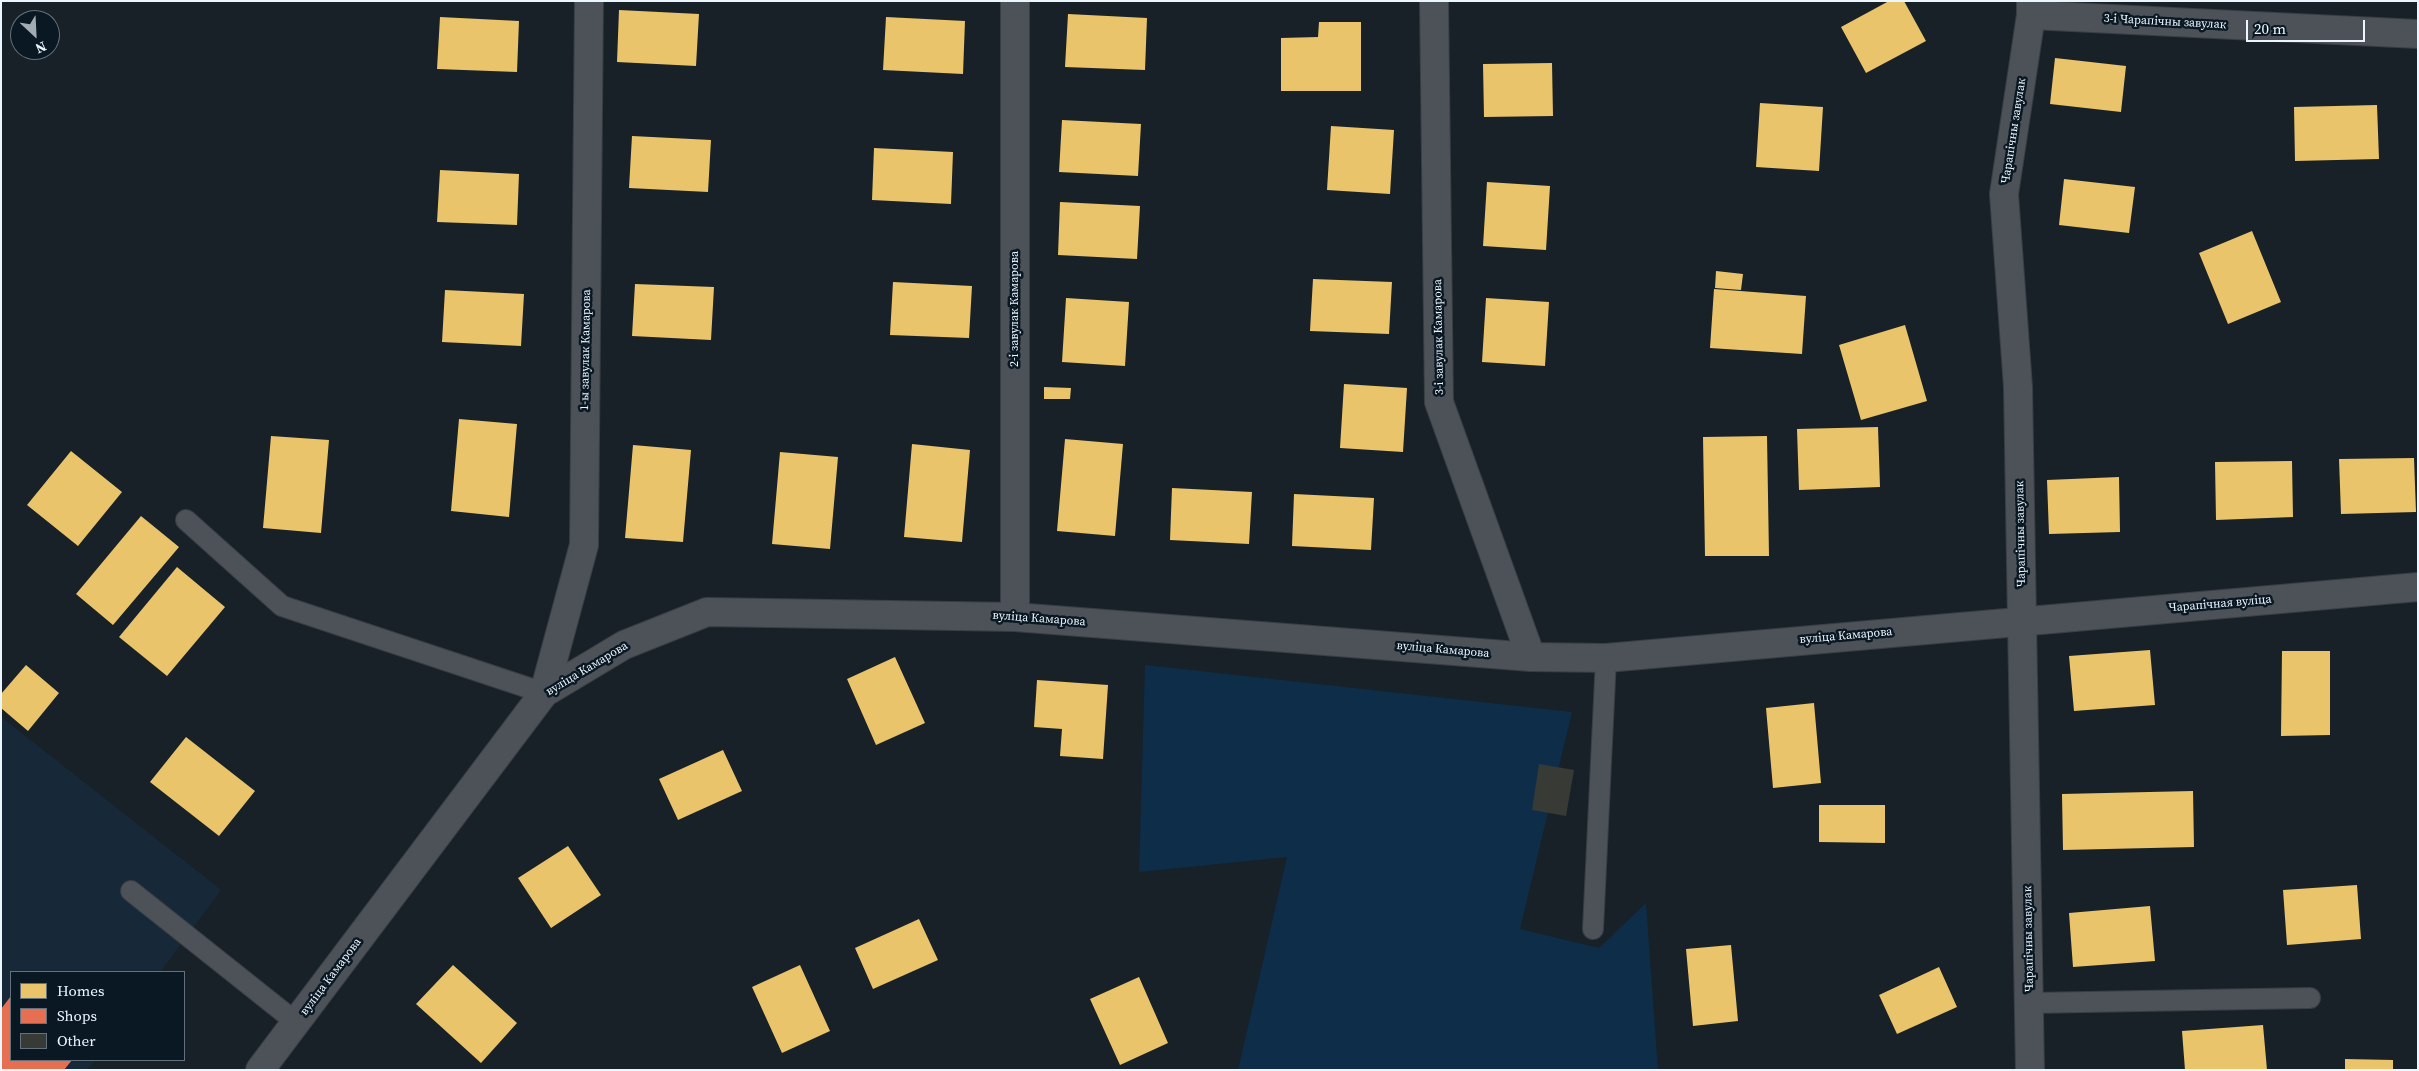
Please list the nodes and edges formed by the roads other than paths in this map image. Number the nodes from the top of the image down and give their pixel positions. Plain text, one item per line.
1 (590, 1) edge
2 (1015, 1) edge
3 (1434, 1) edge
4 (2031, 8) edge
5 (2418, 34) edge
6 (186, 520) dead end
7 (2418, 587) edge
8 (1015, 617) junction
9 (2022, 621) junction
10 (1531, 657) junction
11 (1606, 658) junction
12 (544, 693) junction
13 (131, 891) dead end
14 (1593, 929) dead end
15 (2310, 998) dead end
16 (2030, 1002) junction
17 (297, 1022) junction
18 (260, 1070) edge
19 (2030, 1070) edge

1 - 12 street, 1-ы завулак Камарова
2 - 8 street, 2-і завулак Камарова
3 - 10 street, 3-і завулак Камарова
4 - 5 street, 3-і Чарапічны завулак
4 - 9 street, Чарапічны завулак
6 - 12 lane
7 - 9 street, Чарапічная вуліца
8 - 10 street, вуліца Камарова
8 - 12 street, вуліца Камарова
9 - 11 street, вуліца Камарова
9 - 16 street, Чарапічны завулак
10 - 11 street, вуліца Камарова
11 - 14 lane
12 - 17 street, вуліца Камарова
13 - 17 lane
15 - 16 lane
16 - 19 street, Чарапічны завулак
17 - 18 street, вуліца Камарова

